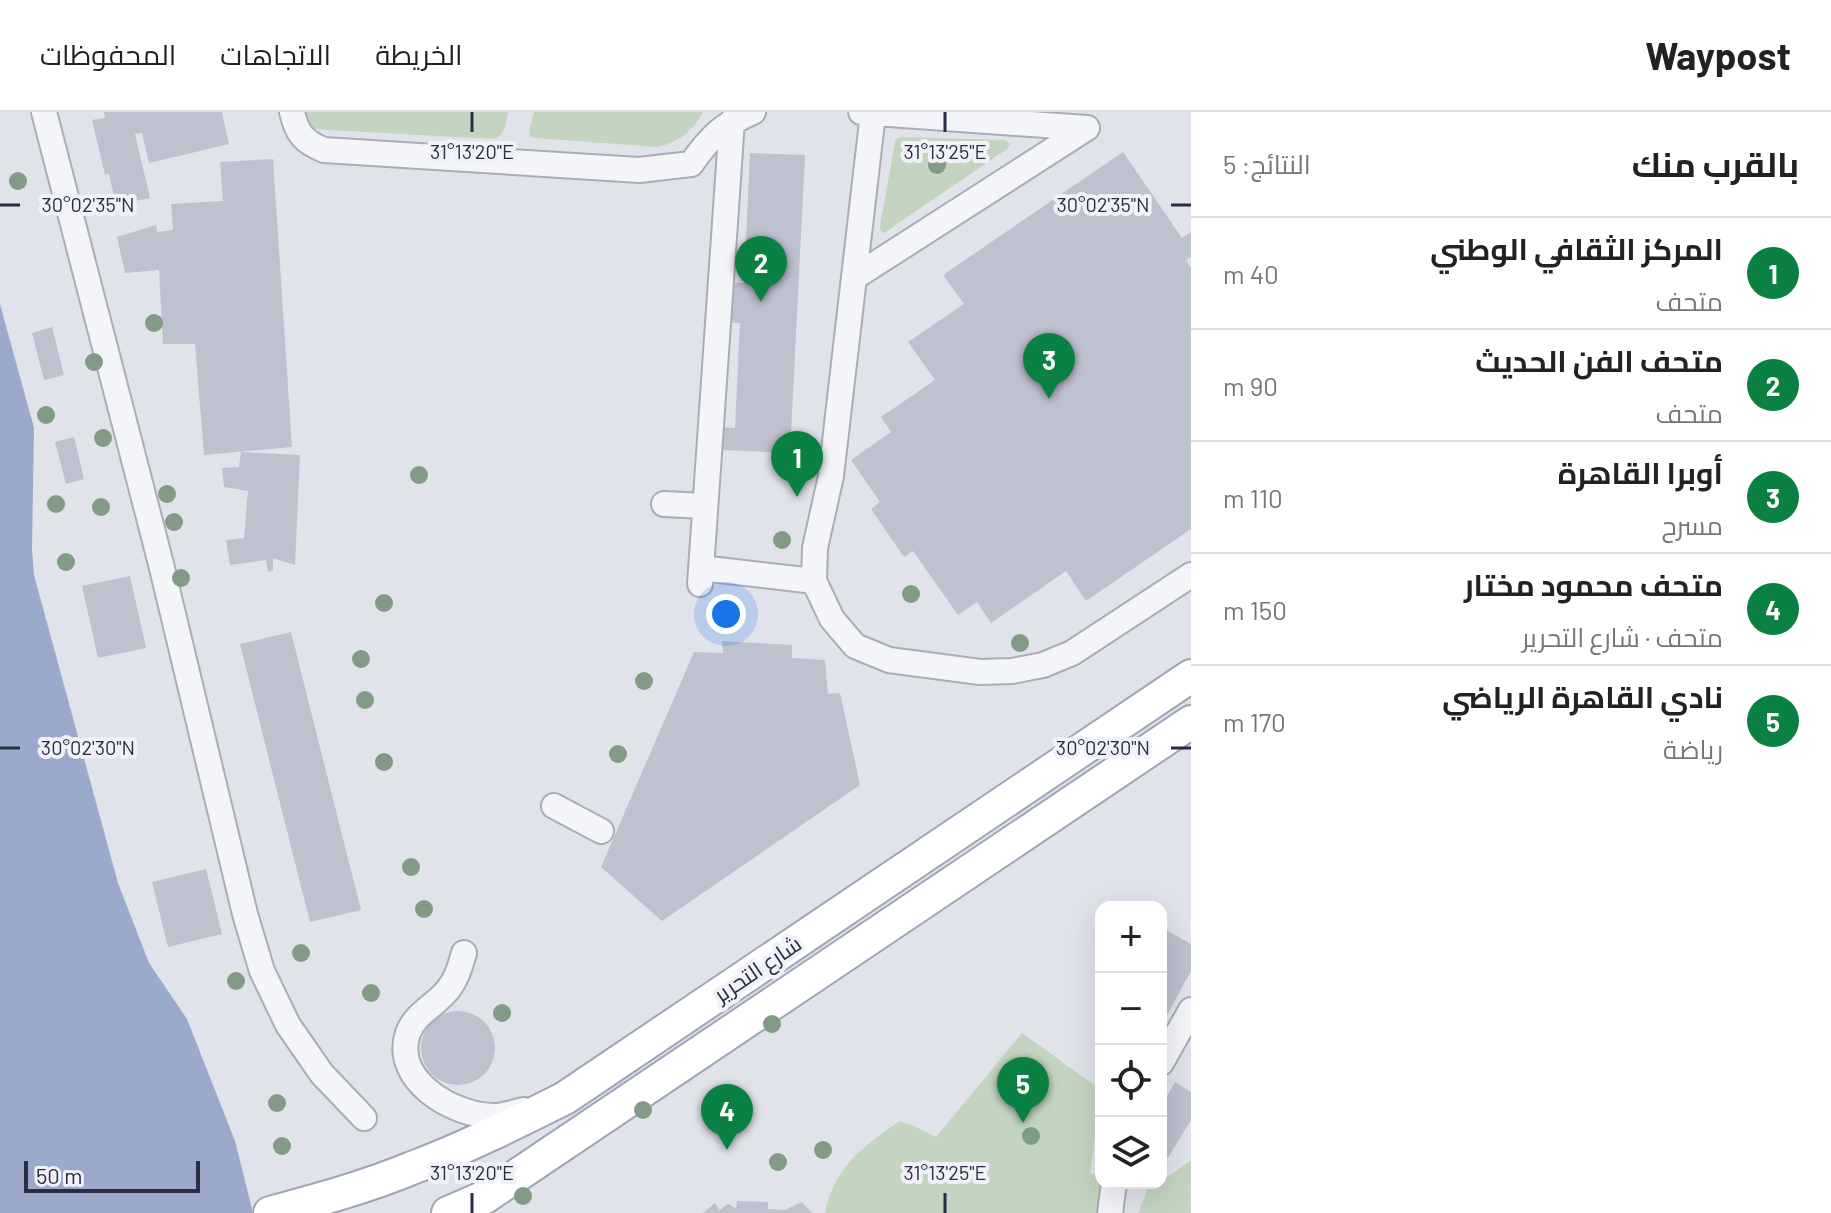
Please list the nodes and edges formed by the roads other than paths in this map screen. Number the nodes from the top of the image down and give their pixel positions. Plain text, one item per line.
1 (44, 112) edge
2 (292, 112) edge
3 (861, 112) edge
4 (873, 113) edge
5 (742, 117) edge
6 (855, 277) junction
7 (664, 504) dead end
8 (705, 506) junction
9 (1191, 575) edge
10 (814, 581) junction
11 (1191, 676) edge
12 (1191, 722) edge
13 (554, 806) dead end
14 (601, 831) dead end
15 (464, 953) dead end
16 (1191, 1010) edge
17 (1167, 1052) edge
18 (565, 1098) junction
19 (364, 1118) dead end
20 (1113, 1189) edge
21 (479, 1205) edge
22 (283, 1210) edge
23 (448, 1213) edge
24 (1110, 1213) edge

1 - 19 lane
2 - 5 lane
3 - 4 lane
4 - 6 lane
4 - 6 lane
5 - 8 lane
6 - 10 lane
7 - 8 lane
8 - 10 lane
9 - 10 lane
11 - 18 main road, شارع التحرير
12 - 21 main road, شارع التحرير
13 - 14 lane
15 - 18 lane
16 - 17 lane
18 - 22 main road, شارع التحرير
20 - 24 lane
21 - 23 main road, شارع التحرير

